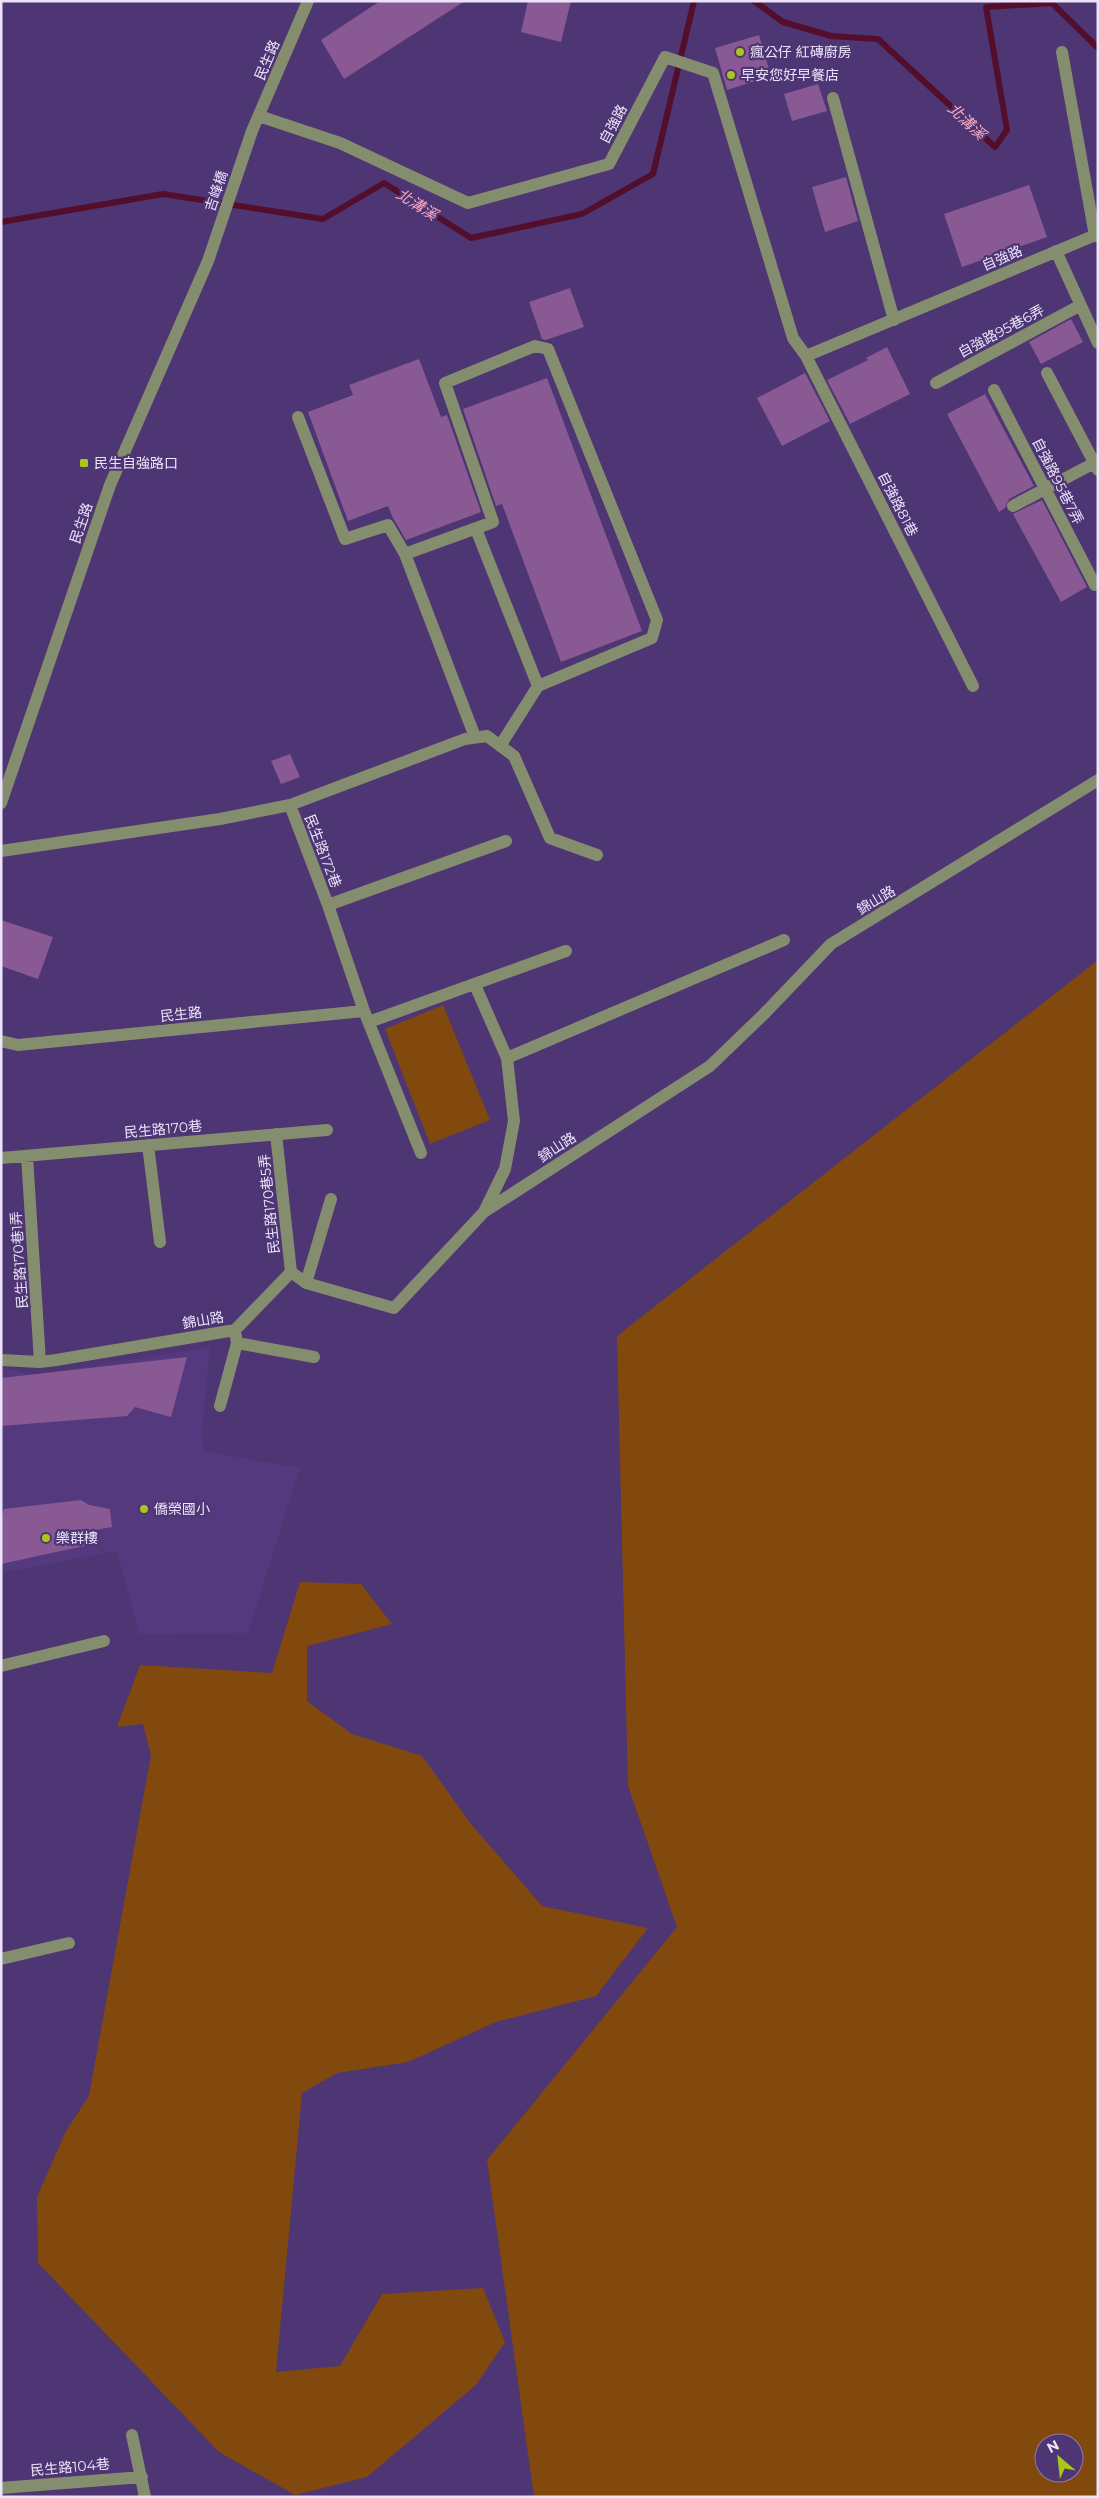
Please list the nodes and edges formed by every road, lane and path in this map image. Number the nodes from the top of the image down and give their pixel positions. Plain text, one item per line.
1 (308, 1) edge
2 (1062, 52) dead end
3 (833, 98) dead end
4 (259, 116) junction
5 (252, 130) joint
6 (1096, 235) edge
7 (1056, 251) junction
8 (208, 261) joint
9 (1079, 306) junction
10 (894, 320) junction
11 (793, 338) joint
12 (1098, 343) edge
13 (806, 356) junction
14 (1047, 373) dead end
15 (936, 383) dead end
16 (994, 390) dead end
17 (298, 417) dead end
18 (1097, 465) edge
19 (1045, 489) junction
20 (1013, 506) dead end
21 (476, 530) junction
22 (405, 554) junction
23 (1095, 585) dead end
24 (538, 686) junction
25 (973, 686) dead end
26 (475, 737) junction
27 (500, 746) junction
28 (1098, 780) edge
29 (1, 803) edge
30 (290, 805) junction
31 (506, 841) dead end
32 (1, 850) edge
33 (597, 855) dead end
34 (328, 905) junction
35 (784, 940) dead end
36 (566, 951) dead end
37 (475, 985) junction
38 (366, 1016) junction
39 (1, 1041) edge
40 (507, 1058) junction
41 (327, 1130) dead end
42 (276, 1134) junction
43 (148, 1145) junction
44 (421, 1153) dead end
45 (27, 1156) junction
46 (1, 1158) edge
47 (331, 1198) dead end
48 (484, 1212) junction
49 (160, 1242) dead end
50 (291, 1272) junction
51 (306, 1283) junction
52 (235, 1330) junction
53 (237, 1343) junction
54 (314, 1357) dead end
55 (1, 1360) edge
56 (40, 1362) junction
57 (220, 1406) dead end
58 (104, 1640) dead end
59 (1, 1666) edge
60 (69, 1943) dead end
61 (1, 1959) edge
62 (132, 2435) dead end
63 (142, 2477) junction
64 (1, 2488) edge
65 (145, 2497) edge

1 - 4 street, 民生路
2 - 6 street, 自強路
3 - 10 street
4 - 5 street, 民生路
4 - 11 street, 自強路
5 - 8 street, 吉峰橋
6 - 7 street, 自強路
7 - 9 street
7 - 10 street, 自強路
8 - 29 street, 民生路
9 - 12 street
9 - 15 street, 自強路95巷6弄
10 - 13 street, 自強路
11 - 13 street, 自強路81巷
13 - 25 street, 自強路81巷
14 - 18 street
16 - 19 street, 自強路95巷7弄
17 - 22 street
18 - 19 street
19 - 20 street
19 - 23 street, 自強路95巷7弄
21 - 22 street
21 - 24 street
21 - 24 street
22 - 26 street
24 - 27 street
26 - 27 street
26 - 30 street
27 - 33 street
28 - 48 street, 錦山路
30 - 32 street, 民生路172巷
30 - 34 street, 民生路172巷
31 - 34 street
34 - 38 street, 民生路172巷
35 - 40 street
36 - 37 street, 民生路
37 - 38 street, 民生路
37 - 40 street
38 - 39 street, 民生路
38 - 44 street, 民生路172巷
40 - 48 street
41 - 42 street, 民生路170巷
42 - 43 street, 民生路170巷
42 - 50 street, 民生路170巷5弄
43 - 45 street, 民生路170巷
43 - 49 street
45 - 46 street, 民生路170巷
45 - 56 street, 民生路170巷1弄
47 - 51 street
48 - 51 street, 錦山路
50 - 51 street, 錦山路
50 - 52 street, 錦山路
52 - 53 street
52 - 56 street, 錦山路
53 - 54 street
53 - 57 street
55 - 56 street, 錦山路
58 - 59 street
60 - 61 street
62 - 63 street
63 - 64 street, 民生路104巷
63 - 65 street

